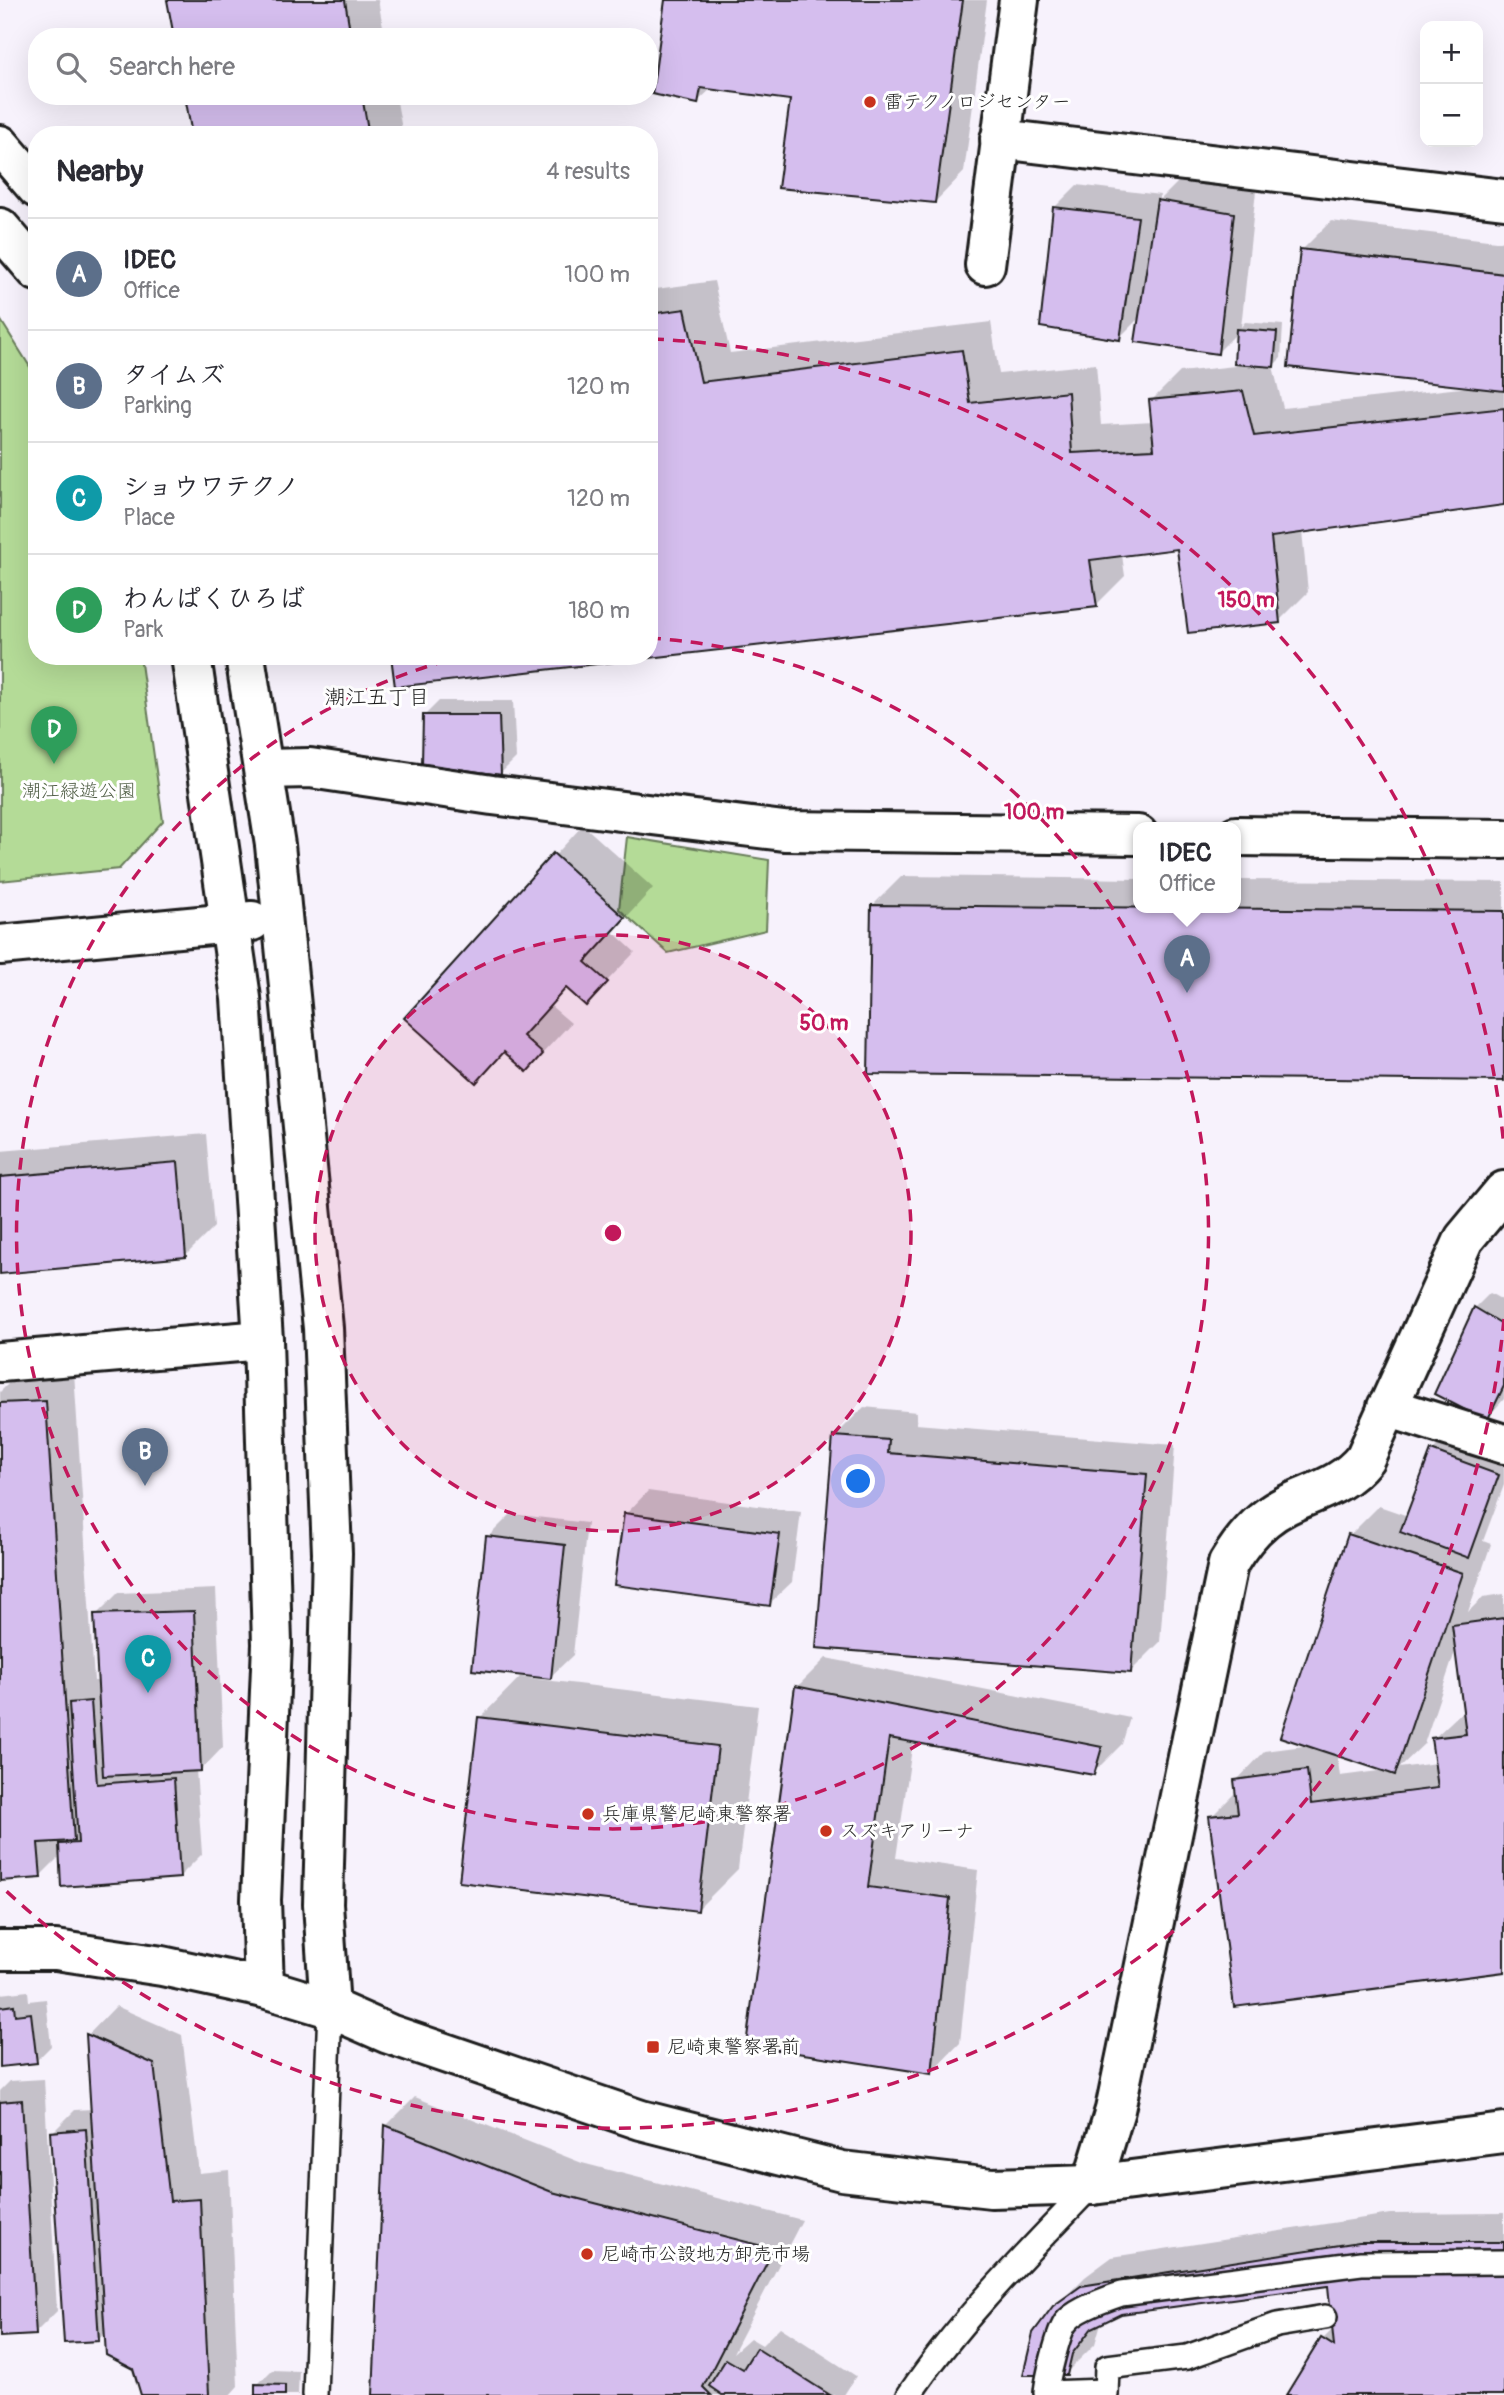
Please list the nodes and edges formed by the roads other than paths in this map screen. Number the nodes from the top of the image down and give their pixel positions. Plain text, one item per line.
1 (1019, 0) edge
2 (1000, 139) junction
3 (0, 145) edge
4 (28, 178) edge
5 (1504, 199) edge
6 (0, 228) edge
7 (28, 261) edge
8 (985, 265) dead end
9 (192, 665) edge
10 (247, 665) edge
11 (264, 769) junction
12 (1133, 835) edge
13 (1241, 836) edge
14 (1504, 839) edge
15 (283, 917) junction
16 (229, 924) junction
17 (0, 944) edge
18 (1499, 1204) edge
19 (263, 1340) junction
20 (0, 1362) edge
21 (1387, 1407) junction
22 (1504, 1444) edge
23 (0, 1950) edge
24 (264, 1988) junction
25 (330, 2008) junction
26 (1504, 2133) edge
27 (1092, 2185) junction
28 (1504, 2262) edge
29 (1325, 2317) dead end
30 (1106, 2393) edge
31 (315, 2395) edge
32 (909, 2395) edge

1 - 2 street
2 - 5 street
2 - 8 street
3 - 4 street
6 - 7 street
9 - 16 street
10 - 11 street
11 - 12 street
11 - 15 street
13 - 14 street
15 - 16 street
15 - 25 street
16 - 17 street
16 - 19 street
18 - 21 street
19 - 20 street
19 - 24 street
21 - 22 street
21 - 27 street
23 - 24 street
24 - 25 street
25 - 27 street
25 - 31 lane
26 - 27 street
27 - 32 lane
28 - 30 lane
29 - 30 lane

